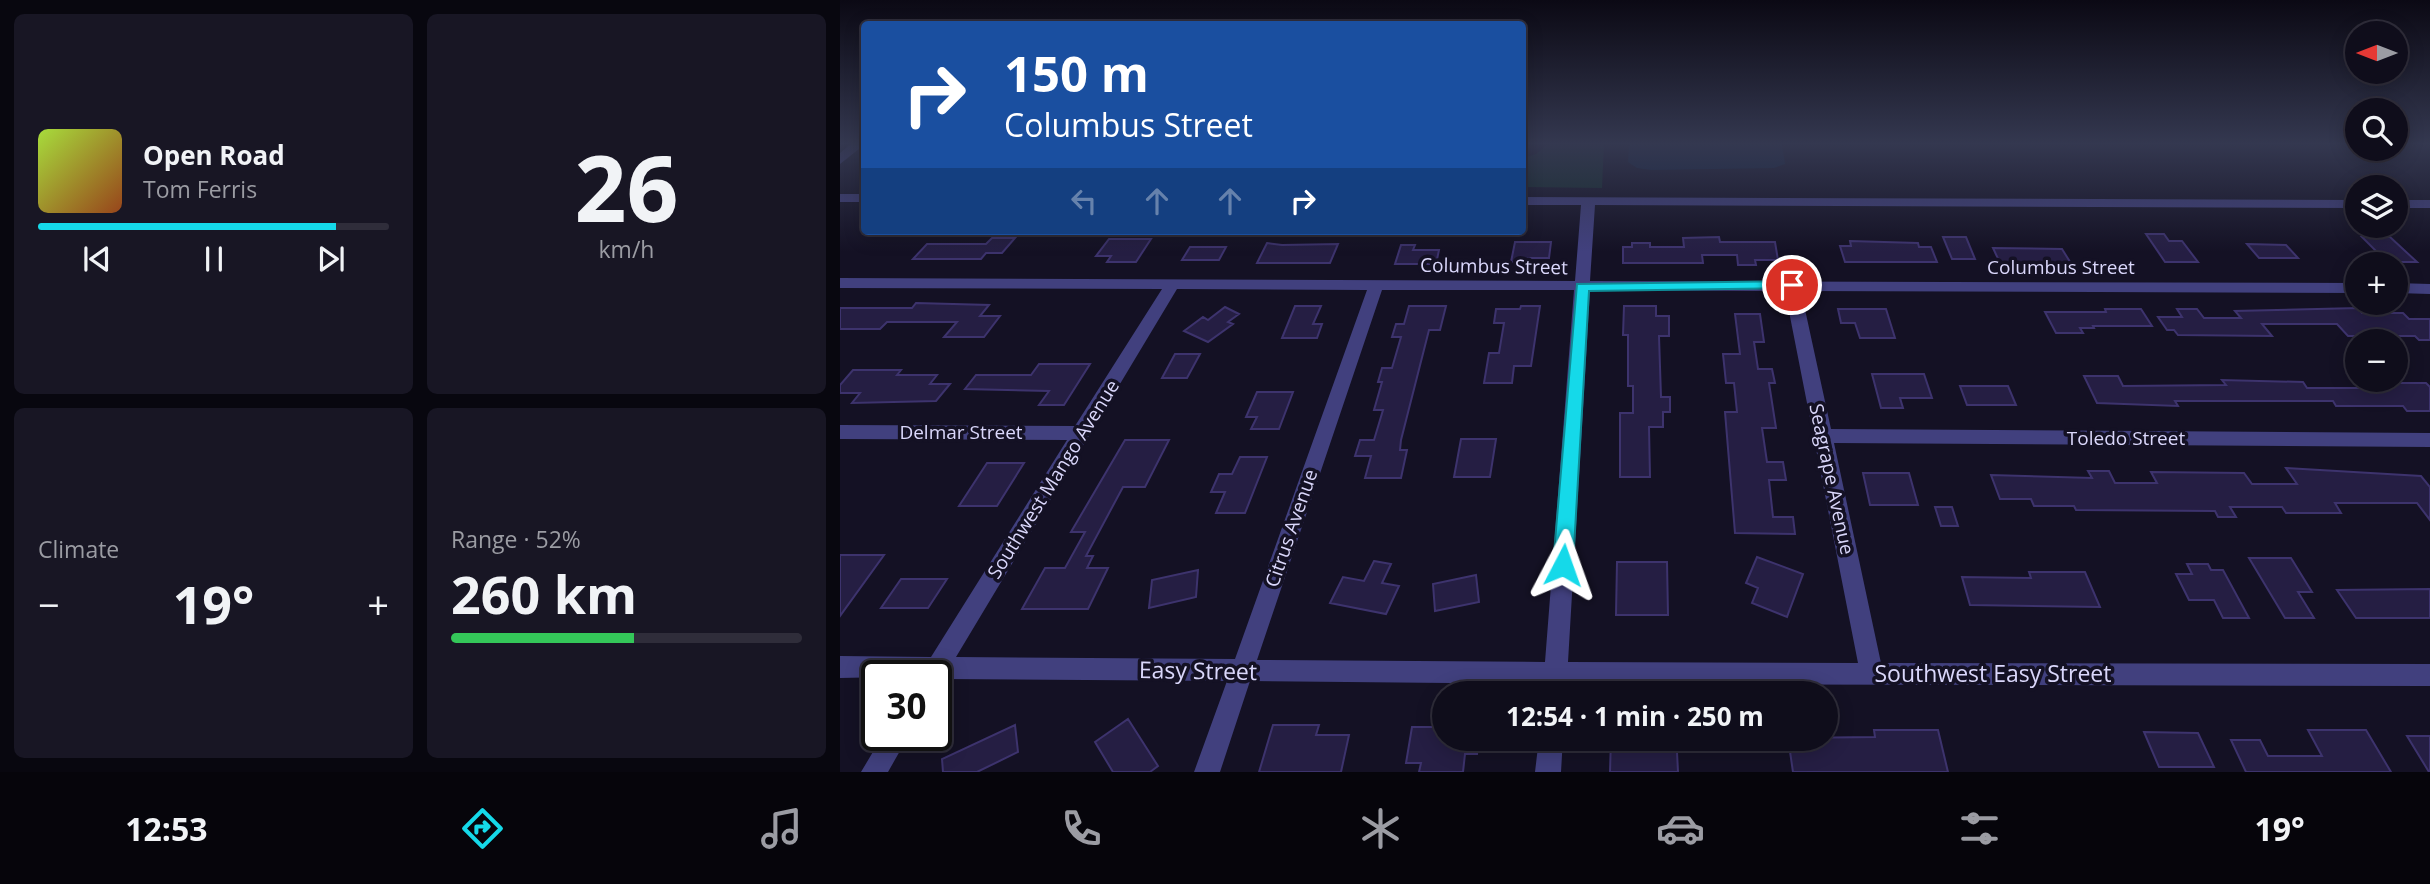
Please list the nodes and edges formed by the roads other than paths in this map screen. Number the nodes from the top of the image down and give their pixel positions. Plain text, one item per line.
1 (840, 198) edge
2 (861, 198) edge
3 (1526, 201) edge
4 (1588, 202) junction
5 (2345, 204) edge
6 (2408, 204) edge
7 (2430, 204) edge
8 (840, 283) edge
9 (1173, 283) junction
10 (1376, 285) junction
11 (1792, 285) junction
12 (1582, 287) junction
13 (2345, 288) edge
14 (2408, 289) edge
15 (2430, 289) edge
16 (840, 432) edge
17 (1082, 433) junction
18 (1823, 436) junction
19 (2430, 440) edge
20 (942, 660) edge
21 (840, 667) edge
22 (861, 668) edge
23 (1242, 670) junction
24 (952, 672) edge
25 (1871, 672) junction
26 (2430, 675) edge
27 (1507, 681) edge
28 (1555, 681) edge
29 (1612, 681) edge
30 (887, 751) edge
31 (1550, 751) edge
32 (874, 772) edge
33 (1206, 772) edge
34 (1548, 772) edge

1 - 2 street
3 - 4 street
4 - 5 street
4 - 12 street
6 - 7 street
8 - 9 street, Columbus Street
9 - 10 street, Columbus Street
9 - 17 street, Southwest Mango Avenue
10 - 12 street, Columbus Street
10 - 23 street, Citrus Avenue
11 - 12 street, Columbus Street
11 - 13 street, Columbus Street
11 - 18 street, Seagrape Avenue
12 - 28 street
14 - 15 street
16 - 17 street, Delmar Street
17 - 20 street, Southwest Mango Avenue
18 - 19 street, Toledo Street
18 - 25 street, Seagrape Avenue
21 - 22 street, Easy Street
23 - 24 street, Easy Street
23 - 27 street, Easy Street
23 - 33 street, Citrus Avenue
25 - 26 street, Southwest Easy Street
25 - 29 street, Southwest Easy Street
30 - 32 street
31 - 34 street

